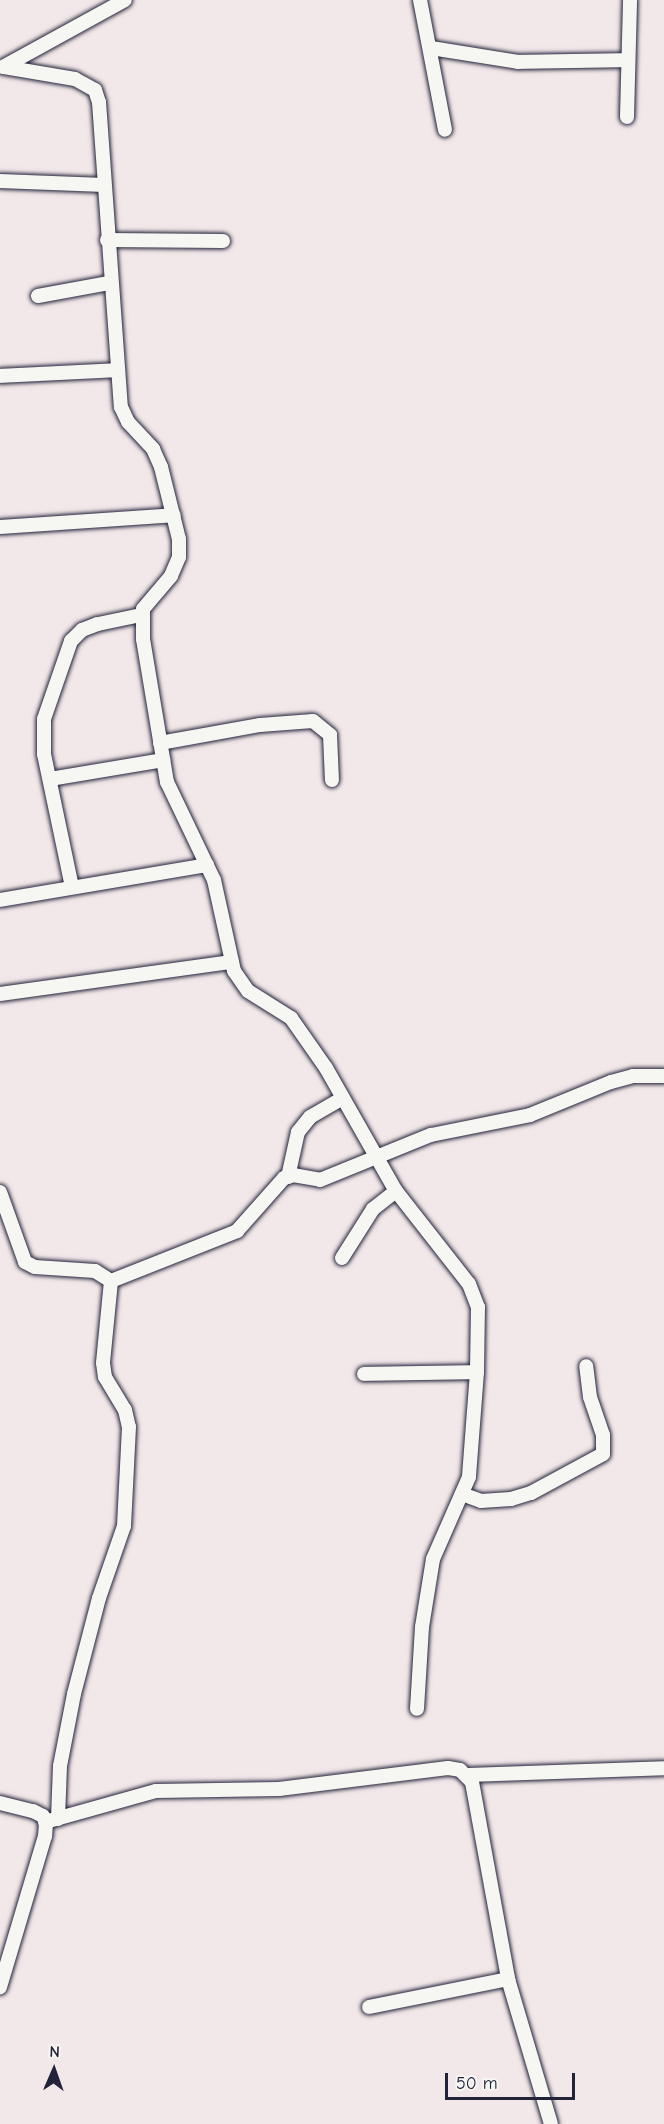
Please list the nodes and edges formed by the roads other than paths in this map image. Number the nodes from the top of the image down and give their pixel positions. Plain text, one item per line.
1 (125, 0) edge
2 (420, 0) edge
3 (630, 0) edge
4 (431, 48) junction
5 (628, 60) junction
6 (2, 68) edge
7 (627, 117) dead end
8 (446, 130) dead end
9 (0, 182) edge
10 (104, 185) junction
11 (106, 240) junction
12 (223, 241) dead end
13 (109, 283) junction
14 (38, 297) dead end
15 (118, 370) junction
16 (0, 376) edge
17 (174, 515) junction
18 (0, 527) edge
19 (141, 615) junction
20 (160, 743) junction
21 (163, 760) junction
22 (50, 779) junction
23 (332, 780) dead end
24 (207, 865) junction
25 (72, 887) junction
26 (0, 900) edge
27 (232, 962) junction
28 (0, 994) edge
29 (664, 1076) edge
30 (343, 1098) junction
31 (377, 1157) junction
32 (288, 1177) junction
33 (396, 1191) junction
34 (0, 1192) edge
35 (342, 1258) dead end
36 (111, 1281) junction
37 (586, 1366) dead end
38 (477, 1372) junction
39 (364, 1374) dead end
40 (462, 1494) junction
41 (417, 1709) dead end
42 (664, 1768) edge
43 (468, 1775) junction
44 (0, 1803) edge
45 (52, 1821) junction
46 (508, 1979) junction
47 (0, 1987) edge
48 (369, 2007) dead end
49 (551, 2124) edge

1 - 6 street
2 - 4 street
3 - 5 street
4 - 5 street
4 - 8 street
5 - 7 street
6 - 10 street
9 - 10 street
10 - 11 street
11 - 12 street
11 - 13 street
13 - 14 street
13 - 15 street
15 - 16 street
15 - 17 street
17 - 18 street
17 - 19 street
19 - 20 street
19 - 22 street
20 - 21 street
20 - 23 street
21 - 22 street
21 - 24 street
22 - 25 street
24 - 25 street
24 - 27 street
25 - 26 street
27 - 28 street
27 - 30 street
29 - 31 street
30 - 31 street
30 - 32 street
31 - 32 street
31 - 33 street
32 - 36 street
33 - 35 street
33 - 38 street
34 - 36 street
36 - 45 street
37 - 40 street
38 - 39 street
38 - 40 street
40 - 41 street
42 - 43 street
43 - 45 street
43 - 46 street
44 - 45 street
45 - 47 street
46 - 48 street
46 - 49 street

